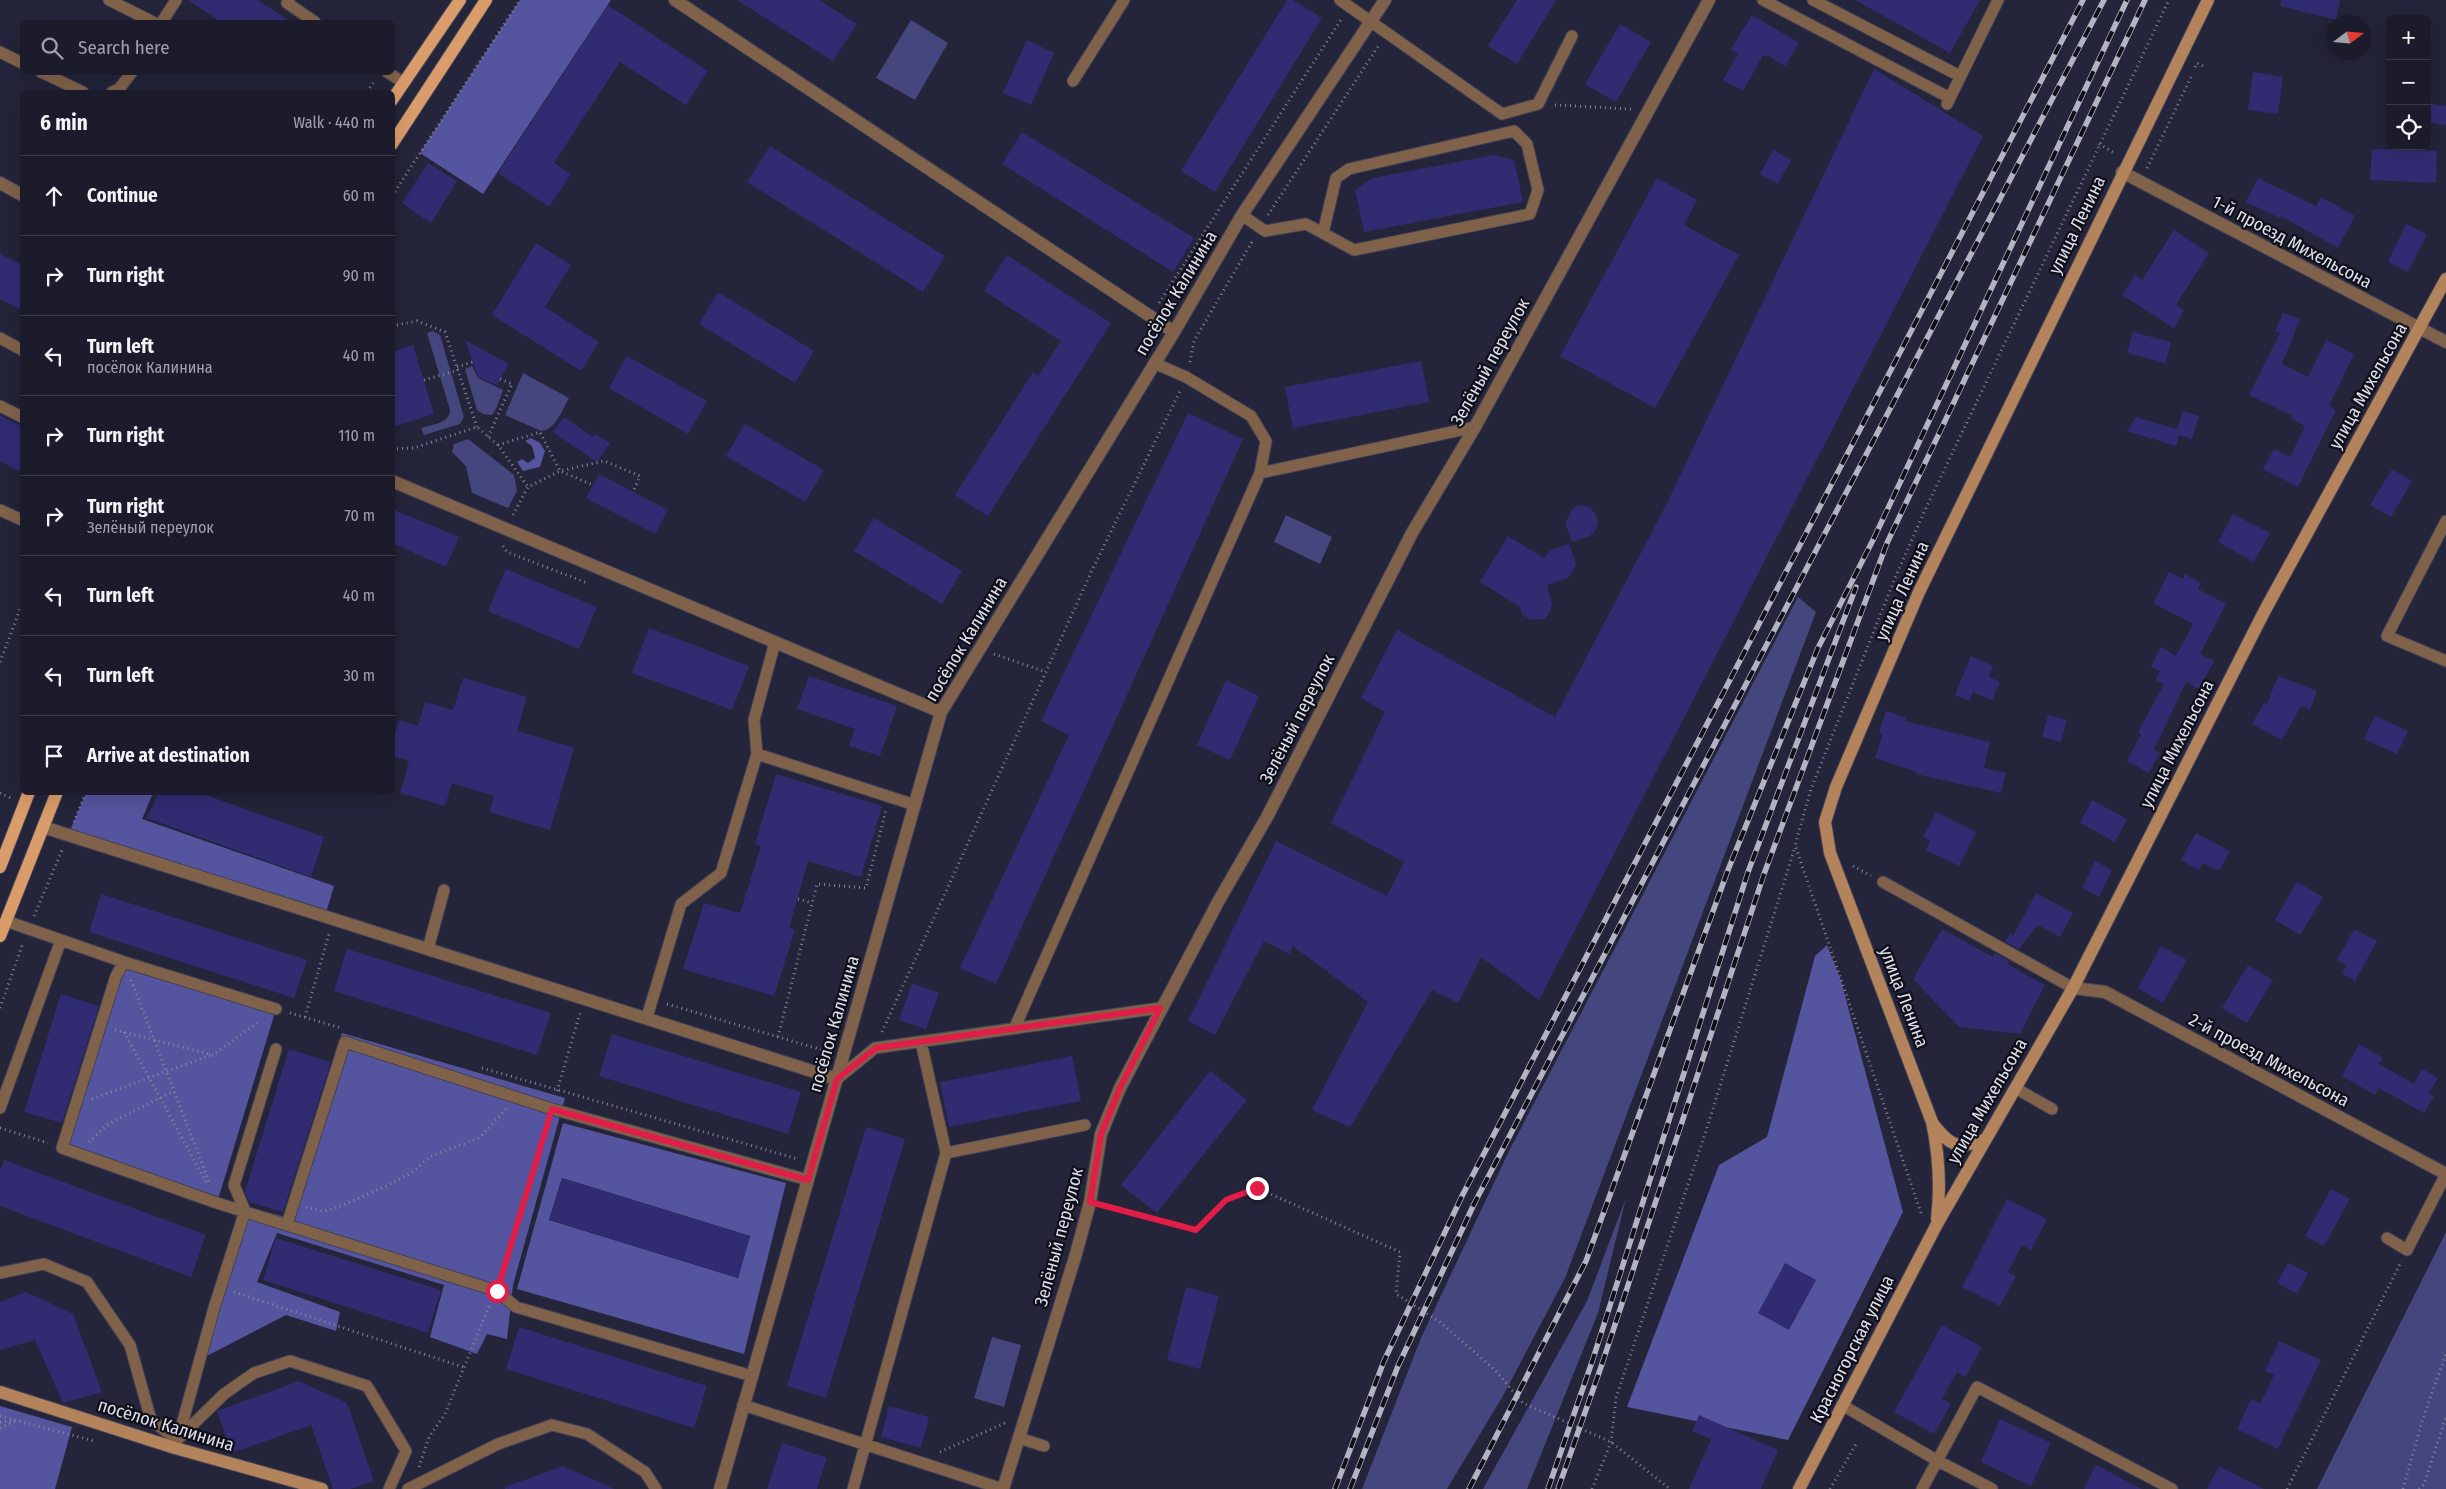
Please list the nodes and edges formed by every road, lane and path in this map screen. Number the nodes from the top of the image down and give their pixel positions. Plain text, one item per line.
1 (109, 0) edge
2 (176, 0) edge
3 (460, 0) edge
4 (486, 0) edge
5 (520, 0) edge
6 (675, 0) edge
7 (1124, 0) edge
8 (1385, 0) edge
9 (1709, 0) edge
10 (1763, 0) edge
11 (1813, 0) edge
12 (1998, 0) edge
13 (2169, 0) edge
14 (2208, 0) edge
15 (287, 1) edge
16 (1345, 3) edge
17 (148, 20) edge
18 (163, 20) edge
19 (313, 20) edge
20 (1371, 21) junction
21 (1388, 32) junction
22 (1572, 36) dead end
23 (0, 52) edge
24 (20, 62) edge
25 (2203, 66) dead end
26 (47, 75) edge
27 (130, 75) edge
28 (392, 75) edge
29 (1960, 76) junction
30 (1073, 81) dead end
31 (404, 83) junction
32 (79, 90) edge
33 (117, 90) edge
34 (395, 96) edge
35 (1538, 104) junction
36 (1649, 110) junction
37 (395, 139) edge
38 (2146, 170) dead end
39 (2122, 172) junction
40 (0, 183) edge
41 (395, 191) edge
42 (20, 194) edge
43 (1242, 215) junction
44 (1260, 227) junction
45 (1323, 234) junction
46 (2446, 279) edge
47 (1151, 316) junction
48 (395, 325) edge
49 (2420, 328) junction
50 (1174, 332) junction
51 (0, 338) edge
52 (2446, 342) edge
53 (20, 349) edge
54 (473, 362) dead end
55 (1154, 363) junction
56 (457, 369) junction
57 (1186, 377) junction
58 (500, 379) dead end
59 (424, 380) dead end
60 (0, 406) edge
61 (20, 416) edge
62 (477, 427) junction
63 (1475, 428) junction
64 (488, 437) junction
65 (498, 445) junction
66 (395, 449) edge
67 (560, 471) junction
68 (1260, 473) junction
69 (395, 483) edge
70 (593, 485) dead end
71 (528, 487) junction
72 (634, 492) dead end
73 (0, 510) edge
74 (20, 519) edge
75 (2446, 521) edge
76 (510, 531) junction
77 (507, 552) dead end
78 (20, 609) edge
79 (775, 642) junction
80 (980, 649) junction
81 (2446, 661) edge
82 (0, 662) edge
83 (1046, 672) junction
84 (941, 712) junction
85 (757, 754) junction
86 (0, 793) edge
87 (28, 795) edge
88 (56, 795) edge
89 (85, 795) edge
90 (890, 797) junction
91 (13, 798) dead end
92 (915, 805) junction
93 (43, 828) junction
94 (68, 835) junction
95 (1795, 845) junction
96 (1830, 854) junction
97 (0, 867) edge
98 (1882, 882) joint
99 (444, 890) dead end
100 (798, 899) dead end
101 (812, 903) junction
102 (6, 921) junction
103 (28, 929) junction
104 (329, 934) dead end
105 (0, 936) edge
106 (61, 940) junction
107 (428, 949) junction
108 (124, 962) junction
109 (2073, 988) junction
110 (584, 998) junction
111 (652, 1000) junction
112 (0, 1008) edge
113 (1160, 1008) junction
114 (276, 1009) junction
115 (304, 1017) junction
116 (647, 1017) junction
117 (100, 1026) junction
118 (1015, 1026) junction
119 (342, 1028) dead end
120 (124, 1032) junction
121 (778, 1037) junction
122 (154, 1040) junction
123 (921, 1042) junction
124 (876, 1048) junction
125 (276, 1050) dead end
126 (212, 1055) junction
127 (843, 1056) junction
128 (474, 1066) dead end
129 (166, 1071) junction
130 (148, 1077) junction
131 (521, 1079) junction
132 (837, 1079) junction
133 (2015, 1088) junction
134 (558, 1090) junction
135 (174, 1091) junction
136 (512, 1096) junction
137 (160, 1098) junction
138 (75, 1106) junction
139 (0, 1108) edge
140 (552, 1109) junction
141 (2052, 1109) dead end
142 (1932, 1122) junction
143 (1085, 1125) dead end
144 (0, 1128) edge
145 (1986, 1139) junction
146 (62, 1148) junction
147 (946, 1153) junction
148 (76, 1154) junction
149 (813, 1163) junction
150 (2446, 1174) edge
151 (808, 1180) junction
152 (1090, 1202) junction
153 (217, 1203) junction
154 (294, 1204) junction
155 (245, 1211) junction
156 (1919, 1222) dead end
157 (287, 1224) junction
158 (1936, 1224) junction
159 (2387, 1238) dead end
160 (2407, 1250) junction
161 (0, 1273) edge
162 (221, 1288) junction
163 (497, 1291) junction
164 (2446, 1354) edge
165 (464, 1367) junction
166 (752, 1376) junction
167 (0, 1392) edge
168 (743, 1405) junction
169 (1842, 1406) junction
170 (1026, 1413) junction
171 (2446, 1417) edge
172 (0, 1422) edge
173 (0, 1428) edge
174 (1019, 1438) junction
175 (1611, 1442) junction
176 (176, 1444) junction
177 (865, 1444) junction
178 (1856, 1444) dead end
179 (1044, 1446) dead end
180 (1938, 1461) junction
181 (919, 1462) junction
182 (322, 1489) edge
183 (389, 1489) edge
184 (409, 1489) edge
185 (656, 1489) edge
186 (720, 1489) edge
187 (853, 1489) edge
188 (1003, 1489) edge
189 (1592, 1489) edge
190 (1670, 1489) edge
191 (1799, 1489) edge
192 (1830, 1489) edge
193 (1922, 1489) edge
194 (1992, 1489) edge
195 (2172, 1489) edge
196 (2287, 1489) edge
197 (2403, 1489) edge
198 (2420, 1489) edge

1 - 17 lane
2 - 18 lane
3 - 31 main road
4 - 37 main road
5 - 41 path
6 - 47 street
7 - 30 lane
8 - 20 street, посёлок Калинина
9 - 36 street, Зелёный переулок
10 - 29 lane
11 - 29 lane
12 - 29 lane
13 - 95 path
14 - 39 street, улица Ленина
15 - 19 lane
16 - 20 lane
16 - 47 path
20 - 21 lane
20 - 43 street, посёлок Калинина
21 - 35 lane
21 - 44 path
22 - 35 lane
23 - 24 lane
25 - 38 path
26 - 32 lane
27 - 33 lane
28 - 31 lane
31 - 34 main road
35 - 36 path
36 - 63 street, Зелёный переулок
39 - 49 street, 1-й проезд Михельсона
39 - 96 street, улица Ленина
40 - 42 street
43 - 44 lane
43 - 50 street, посёлок Калинина
44 - 45 lane
44 - 57 path
45 - 45 lane
46 - 49 street, улица Михельсона
47 - 50 street
48 - 56 path
49 - 52 street, 1-й проезд Михельсона
49 - 109 street, улица Михельсона
50 - 55 street, посёлок Калинина
51 - 53 lane
54 - 56 path
55 - 57 lane
55 - 80 street, посёлок Калинина
56 - 59 path
56 - 62 path
57 - 68 lane
57 - 83 path
58 - 64 path
60 - 61 lane
62 - 64 path
62 - 66 path
63 - 68 lane
63 - 113 street, Зелёный переулок
64 - 65 path
65 - 67 path
65 - 71 path
67 - 70 path
67 - 71 path
67 - 72 path
68 - 118 lane
69 - 76 street
71 - 76 path
73 - 74 lane
75 - 81 lane
76 - 77 path
76 - 79 street
78 - 82 path
79 - 84 street
79 - 85 lane
80 - 83 path
80 - 84 street, посёлок Калинина
83 - 124 path
84 - 92 street, посёлок Калинина
85 - 90 lane
85 - 111 lane
86 - 91 path
87 - 97 main road
88 - 93 main road
89 - 94 path
90 - 92 lane
90 - 101 path
92 - 127 street, посёлок Калинина
93 - 94 street
93 - 102 main road
94 - 103 path
94 - 107 street
95 - 156 path
95 - 175 path
96 - 98 path
96 - 142 street, улица Ленина
98 - 109 lane
99 - 107 lane
100 - 101 path
101 - 121 path
102 - 103 lane
102 - 105 main road
103 - 106 lane
103 - 112 path
104 - 115 path
106 - 108 lane
106 - 139 lane
107 - 110 street
108 - 114 lane
108 - 117 lane
108 - 122 path
109 - 133 street, улица Михельсона
109 - 150 street, 2-й проезд Михельсона
110 - 116 street
110 - 134 path
111 - 116 lane
111 - 121 path
113 - 118 lane
113 - 152 street, Зелёный переулок
114 - 115 path
114 - 126 path
115 - 119 path
116 - 132 street
117 - 120 path
117 - 138 lane
118 - 123 lane
120 - 122 path
120 - 130 path
121 - 127 path
122 - 126 path
122 - 129 path
123 - 124 lane
123 - 147 lane
124 - 132 lane
125 - 155 lane
126 - 129 path
127 - 132 street, посёлок Калинина
128 - 131 path
129 - 130 path
129 - 135 path
130 - 137 path
130 - 138 path
131 - 134 path
131 - 136 path
132 - 149 street, посёлок Калинина
133 - 141 lane
133 - 145 street, улица Михельсона
134 - 140 path
134 - 149 path
135 - 137 path
135 - 153 path
136 - 140 lane
136 - 154 path
136 - 154 lane
137 - 148 path
137 - 153 path
138 - 146 lane
140 - 151 lane
140 - 163 path
142 - 145 street
142 - 158 street, улица Ленина
143 - 147 lane
144 - 146 path
145 - 158 street, улица Михельсона
146 - 148 lane
147 - 177 lane
148 - 153 lane
149 - 151 street, посёлок Калинина
150 - 160 lane
151 - 166 street, посёлок Калинина
152 - 170 street, Зелёный переулок
152 - 175 path
153 - 155 lane
154 - 157 lane
155 - 157 lane
155 - 162 lane
157 - 163 lane
158 - 169 street, Красногорская улица
159 - 160 lane
160 - 196 path
161 - 176 lane
162 - 165 path
162 - 176 lane
163 - 165 path
163 - 166 lane
164 - 197 path
165 - 184 path
166 - 168 street, посёлок Калинина
167 - 176 street, посёлок Калинина
168 - 177 lane
168 - 186 street, посёлок Калинина
169 - 180 lane
169 - 191 street, Красногорская улица
170 - 174 street, Зелёный переулок
170 - 181 path
171 - 198 path
172 - 173 path
174 - 179 lane
174 - 188 street, Зелёный переулок
175 - 189 path
175 - 190 path
176 - 182 street, посёлок Калинина
176 - 183 lane
177 - 181 lane
177 - 187 lane
178 - 192 path
180 - 193 lane
180 - 194 lane
180 - 195 lane
181 - 188 lane
184 - 185 lane

